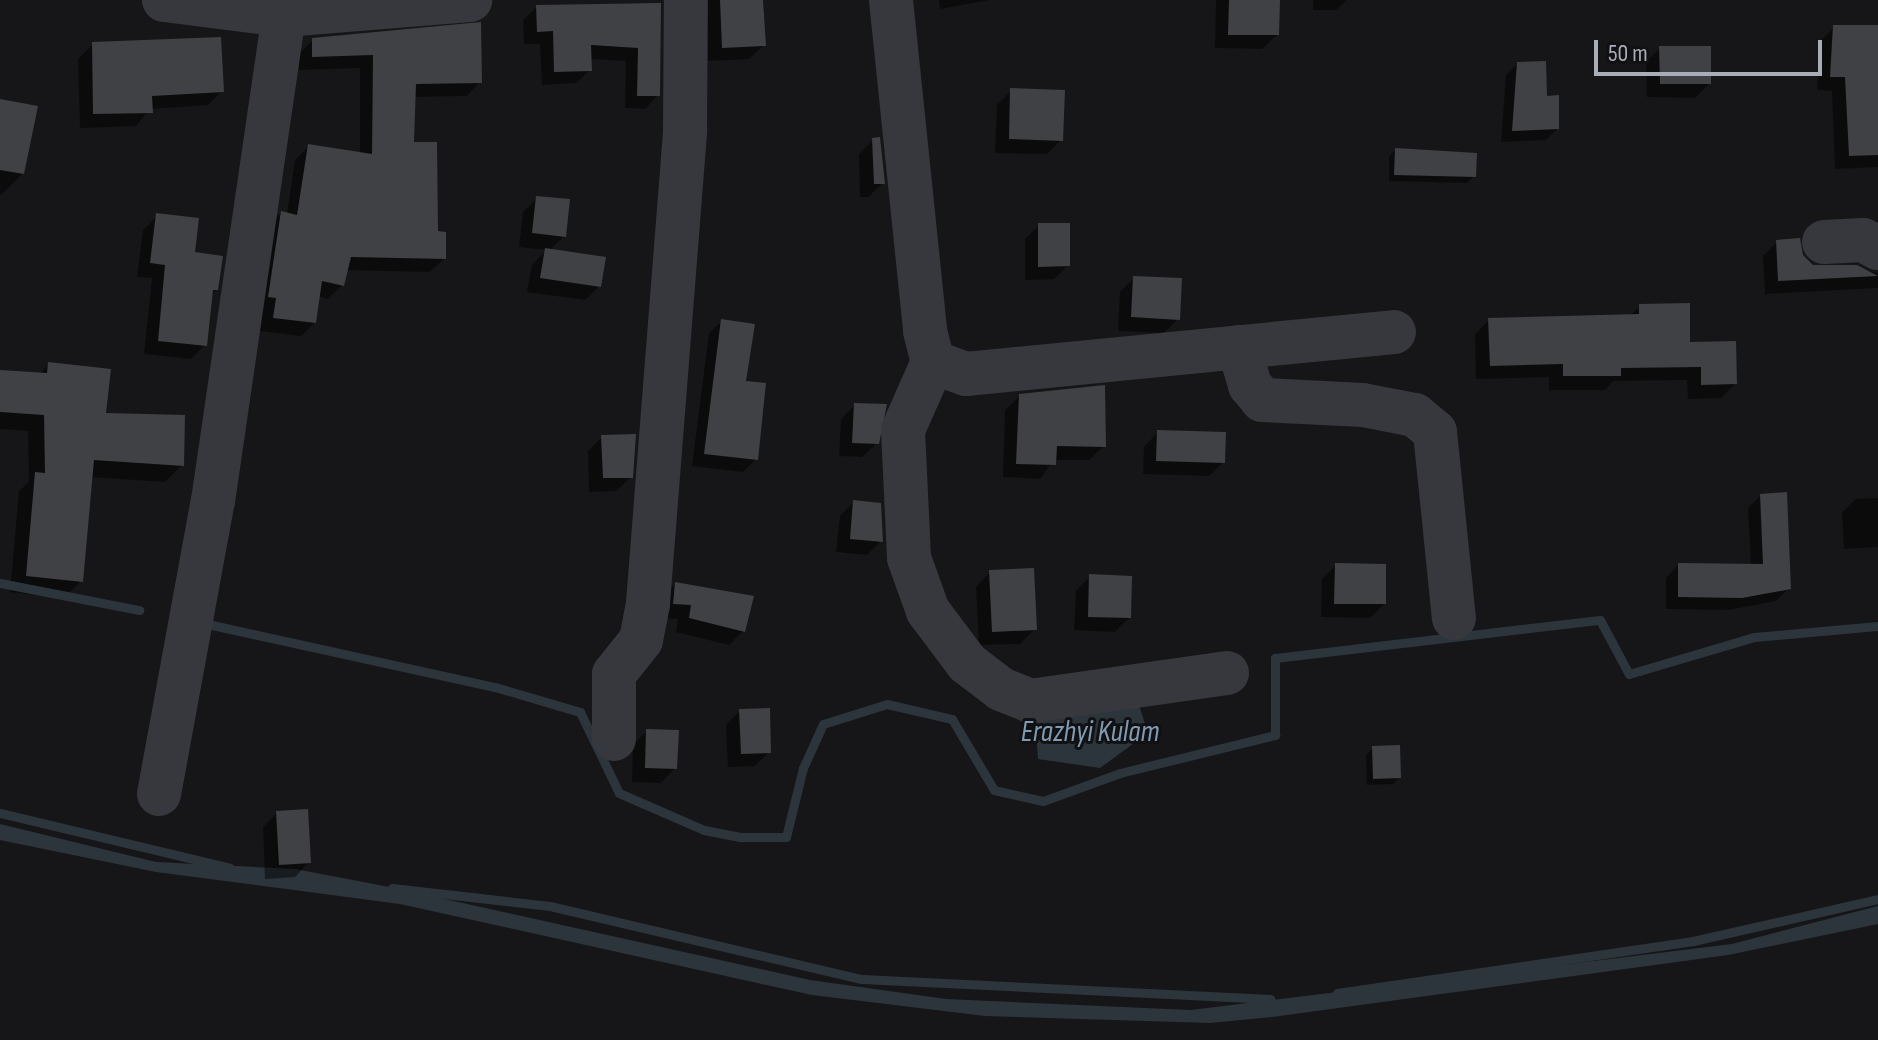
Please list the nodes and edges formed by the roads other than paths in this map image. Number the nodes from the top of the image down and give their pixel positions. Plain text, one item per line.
1 (164, 0) edge
2 (470, 0) edge
3 (686, 0) edge
4 (891, 0) edge
5 (283, 8) edge
6 (1824, 242) dead end
7 (1878, 248) edge
8 (1394, 332) dead end
9 (1239, 347) junction
10 (933, 362) junction
11 (1454, 618) dead end
12 (1227, 673) dead end
13 (614, 739) dead end
14 (159, 794) dead end

1 - 5 street
2 - 5 street
3 - 13 street
4 - 10 street
5 - 14 street
6 - 7 street
8 - 9 street
9 - 10 street
9 - 11 street
10 - 12 street

